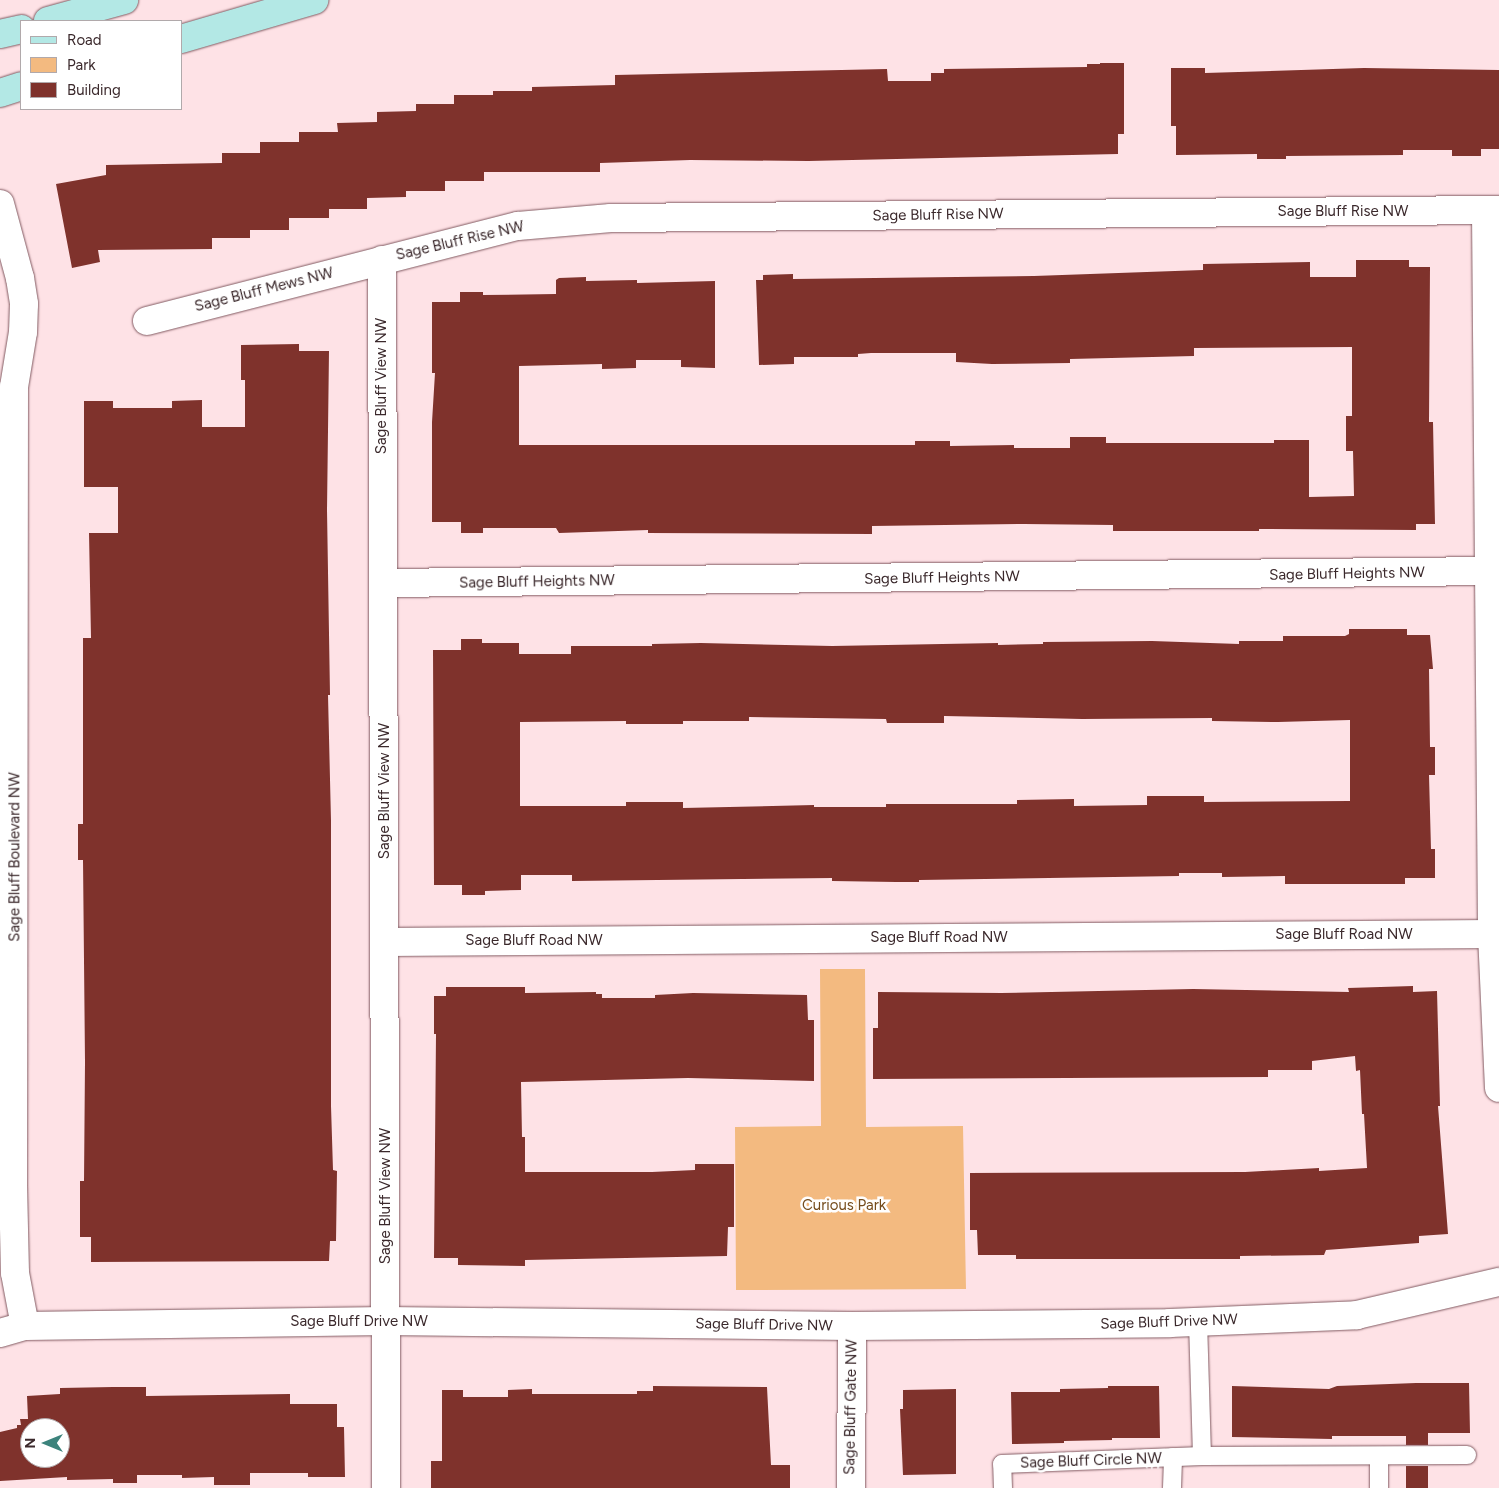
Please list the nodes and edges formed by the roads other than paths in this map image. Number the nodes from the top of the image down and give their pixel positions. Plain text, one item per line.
1 (124, 0) edge
2 (314, 0) edge
3 (52, 20) edge
4 (20, 28) edge
5 (0, 34) edge
6 (182, 39) edge
7 (20, 86) edge
8 (0, 93) edge
9 (0, 204) edge
10 (1492, 210) edge
11 (382, 260) junction
12 (147, 321) dead end
13 (0, 351) edge
14 (14, 387) junction
15 (1493, 571) edge
16 (384, 584) junction
17 (8, 787) edge
18 (1495, 932) edge
19 (386, 942) junction
20 (1499, 1088) edge
21 (1499, 1282) edge
22 (386, 1321) junction
23 (1198, 1322) junction
24 (852, 1326) junction
25 (12, 1329) edge
26 (1467, 1455) dead end
27 (1202, 1456) junction
28 (1379, 1456) junction
29 (1173, 1458) junction
30 (386, 1488) edge
31 (850, 1488) edge
32 (1002, 1488) edge
33 (1172, 1488) edge
34 (1379, 1488) edge

1 - 3 main road
2 - 6 main road
4 - 5 main road
7 - 8 main road
9 - 14 street, Sage Bluff Boulevard NW
10 - 11 street, Sage Bluff Rise NW
10 - 15 street
11 - 12 street, Sage Bluff Mews NW
11 - 16 street, Sage Bluff View NW
13 - 14 street, Sage Bluff Boulevard NW
14 - 17 street, Sage Bluff Boulevard NW
15 - 16 street, Sage Bluff Heights NW
15 - 18 street
16 - 19 street, Sage Bluff View NW
17 - 25 street, Sage Bluff Boulevard NW
18 - 19 street, Sage Bluff Road NW
18 - 20 street
19 - 22 street, Sage Bluff View NW
21 - 23 street, Sage Bluff Drive NW
22 - 24 street, Sage Bluff Drive NW
22 - 25 street, Sage Bluff Drive NW
22 - 30 street, Sage Bluff View NW
23 - 24 street, Sage Bluff Drive NW
23 - 27 lane
24 - 31 street, Sage Bluff Gate NW
26 - 28 lane, Sage Bluff Circle NW
27 - 28 lane, Sage Bluff Circle NW
27 - 29 lane, Sage Bluff Circle NW
28 - 34 lane
29 - 32 lane, Sage Bluff Circle NW
29 - 33 lane, Sage Bluff Circle NW

